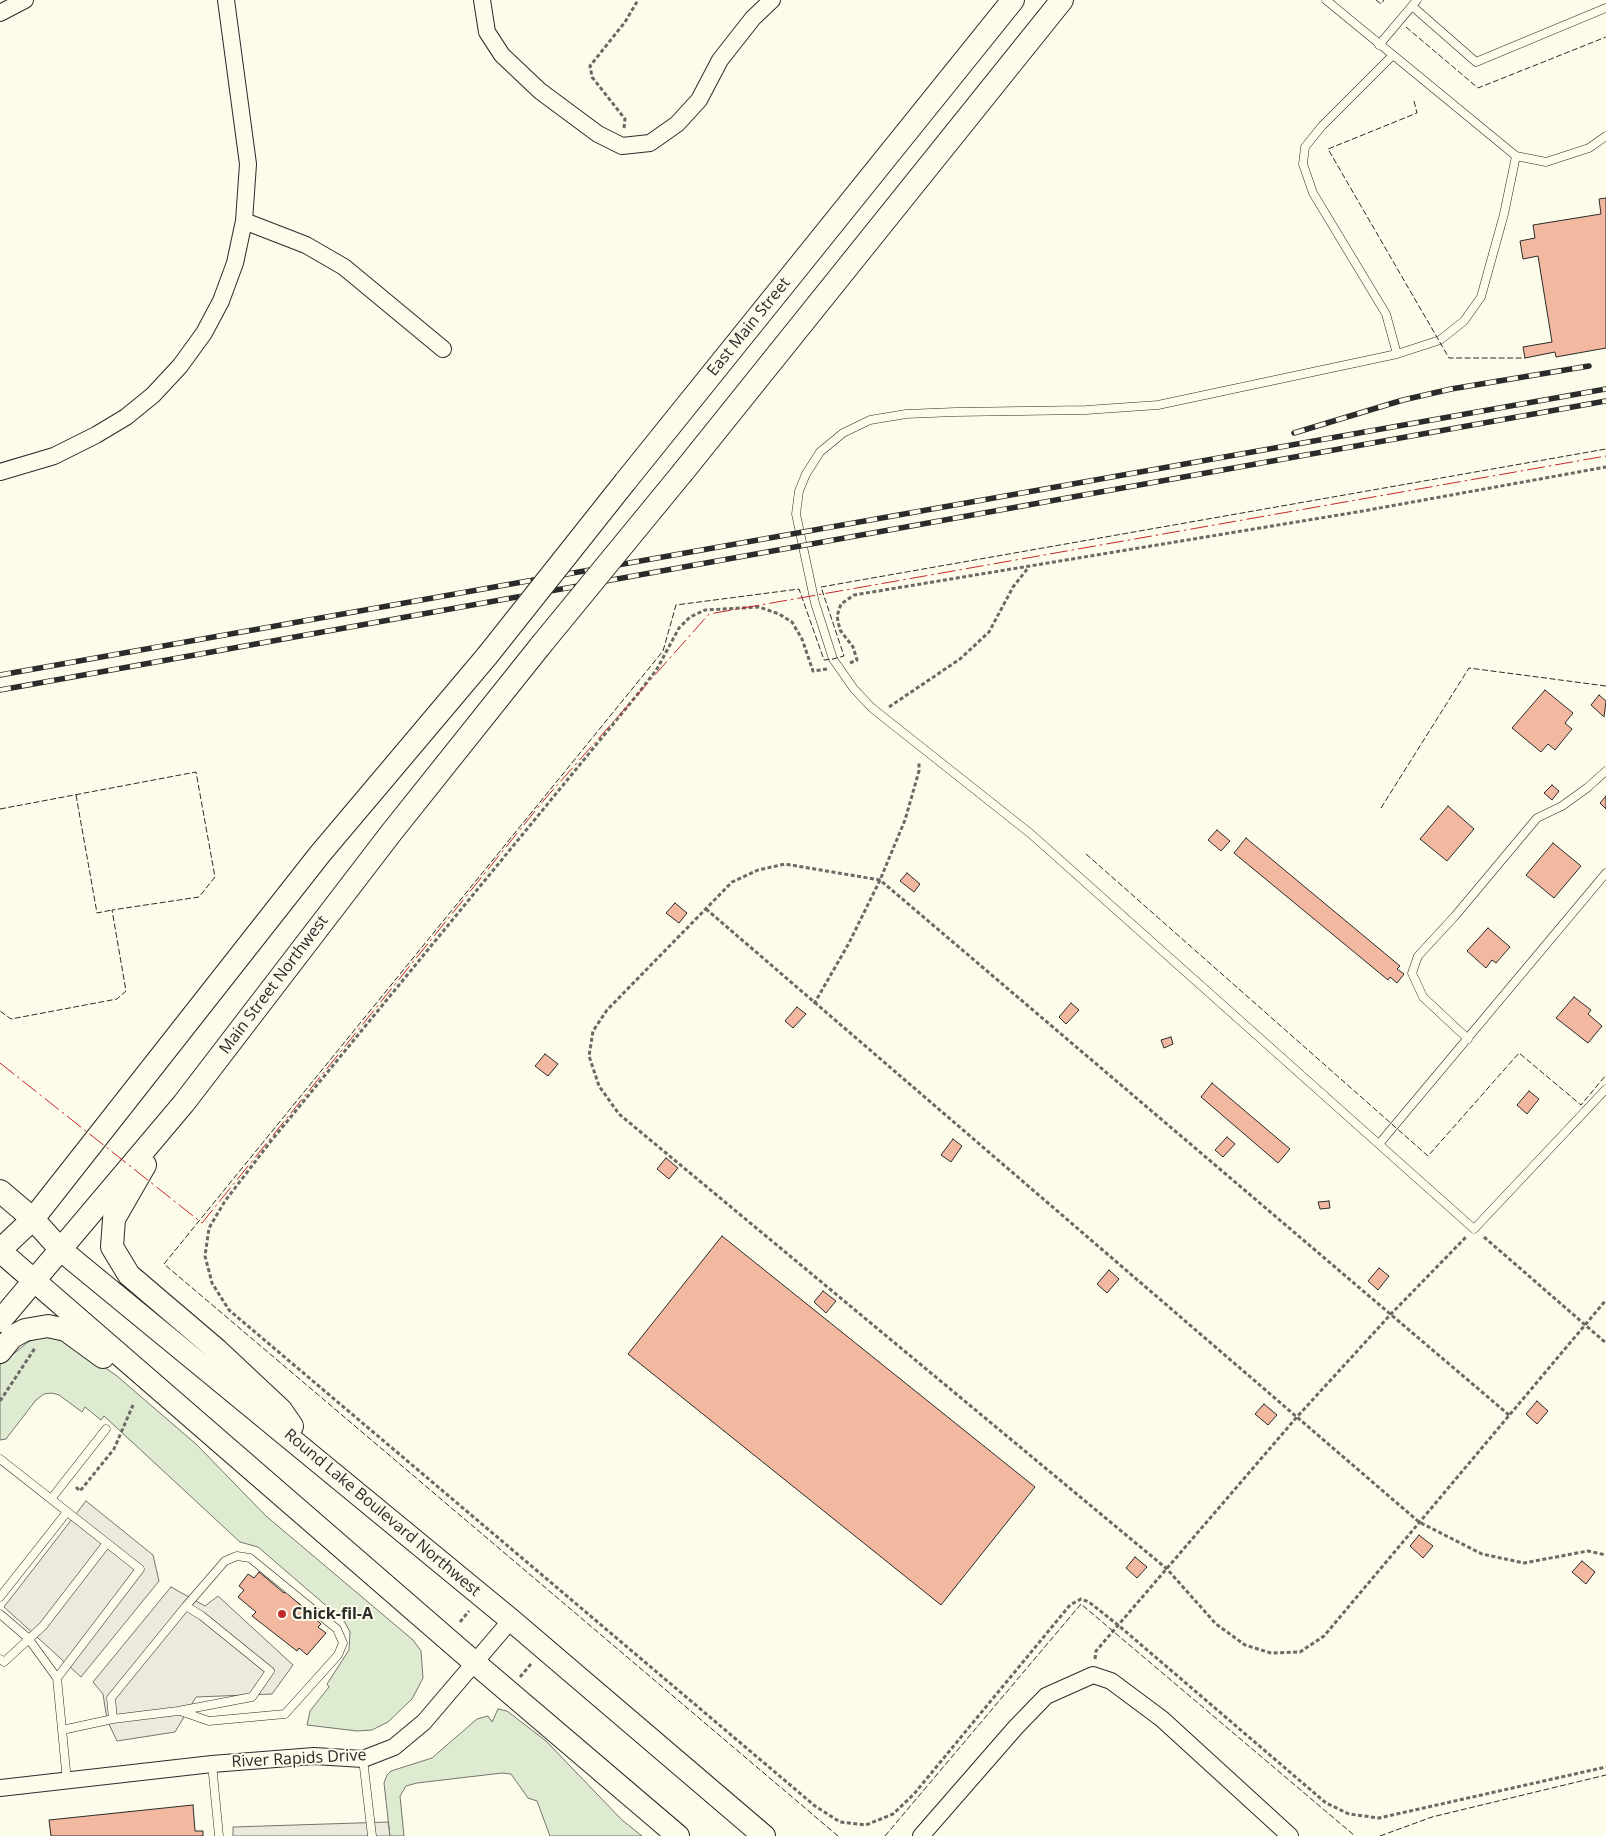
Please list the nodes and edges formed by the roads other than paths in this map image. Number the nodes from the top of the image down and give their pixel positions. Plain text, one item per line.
1 (25, 0) edge
2 (226, 0) edge
3 (482, 0) edge
4 (772, 0) edge
5 (1013, 0) edge
6 (1062, 0) edge
7 (1326, 0) edge
8 (1414, 3) edge
9 (1606, 8) edge
10 (0, 13) edge
11 (1379, 45) junction
12 (1392, 56) junction
13 (1606, 136) edge
14 (1516, 156) junction
15 (244, 221) junction
16 (443, 349) dead end
17 (1397, 354) junction
18 (0, 472) edge
19 (1606, 771) edge
20 (1606, 873) edge
21 (1468, 1039) junction
22 (1606, 1089) edge
23 (152, 1140) junction
24 (1379, 1144) junction
25 (0, 1191) edge
26 (33, 1219) junction
27 (61, 1250) junction
28 (0, 1251) edge
29 (34, 1279) junction
30 (0, 1321) edge
31 (0, 1352) edge
32 (168, 1396) junction
33 (106, 1428) dead end
34 (308, 1452) junction
35 (0, 1459) edge
36 (51, 1499) junction
37 (67, 1512) junction
38 (107, 1543) junction
39 (0, 1596) edge
40 (186, 1606) junction
41 (0, 1614) edge
42 (511, 1620) junction
43 (28, 1638) junction
44 (2, 1663) edge
45 (475, 1663) junction
46 (57, 1678) junction
47 (178, 1711) junction
48 (113, 1719) junction
49 (62, 1730) junction
50 (363, 1759) junction
51 (212, 1764) junction
52 (67, 1781) junction
53 (0, 1788) edge
54 (219, 1836) edge
55 (372, 1836) edge
56 (678, 1836) edge
57 (764, 1836) edge
58 (921, 1836) edge
59 (1290, 1836) edge

1 - 10 street
2 - 15 street
3 - 4 street
5 - 26 main road, East Main Street, bridge
6 - 23 main road, Main Street Northwest, bridge
7 - 11 lane
8 - 9 lane
8 - 11 lane
11 - 12 lane
12 - 14 lane
12 - 17 lane
13 - 14 lane
14 - 17 lane
15 - 16 street
15 - 18 street
17 - 24 lane
19 - 21 lane
20 - 21 lane
21 - 24 lane
22 - 24 lane
23 - 27 main road, Main Street Northwest
23 - 34 main road
25 - 26 main road, Round Lake Boulevard Northwest
26 - 27 main road, Round Lake Boulevard Northwest
26 - 28 main road
27 - 29 main road, Main Street Northwest
27 - 34 main road, Round Lake Boulevard Northwest
28 - 29 main road
29 - 30 main road, Main Street Northwest
29 - 32 main road
31 - 32 main road
32 - 45 main road
33 - 36 lane
34 - 42 main road, Round Lake Boulevard Northwest
35 - 36 lane
36 - 37 lane
37 - 38 lane
37 - 39 lane
38 - 43 lane
38 - 46 lane
40 - 47 lane
40 - 47 lane
40 - 48 lane
41 - 43 lane
42 - 45 street, River Rapids Drive
42 - 57 main road, Round Lake Boulevard Northwest
43 - 44 lane
43 - 46 lane
45 - 50 street, River Rapids Drive
45 - 56 main road
46 - 49 lane
47 - 48 lane
48 - 49 lane
49 - 52 lane
50 - 51 street, River Rapids Drive
50 - 55 lane
51 - 52 street, River Rapids Drive
51 - 54 lane
52 - 53 street, River Rapids Drive
58 - 59 street

